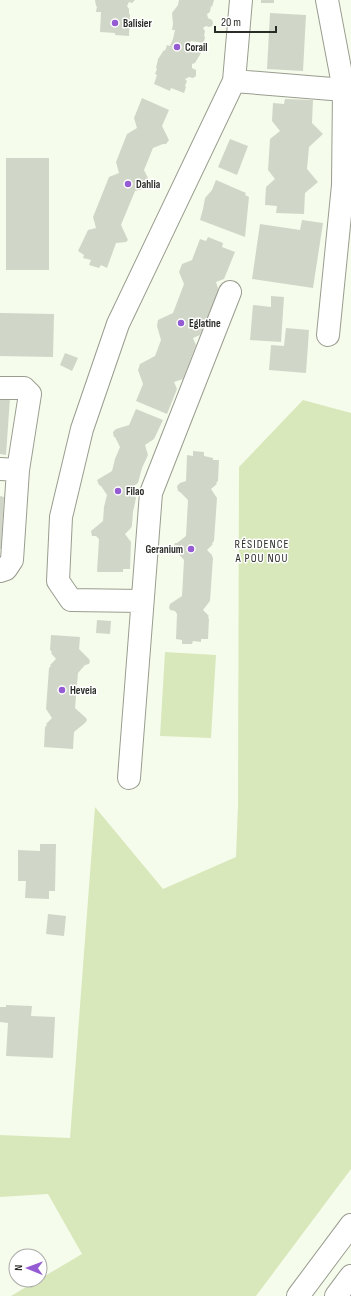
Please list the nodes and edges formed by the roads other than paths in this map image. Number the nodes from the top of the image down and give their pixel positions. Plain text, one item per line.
1 (241, 0) edge
2 (328, 0) edge
3 (234, 81) junction
4 (344, 90) junction
5 (230, 292) dead end
6 (328, 335) dead end
7 (0, 388) edge
8 (9, 470) edge
9 (0, 571) edge
10 (142, 600) junction
11 (129, 778) dead end
12 (351, 1225) edge
13 (351, 1276) edge
14 (298, 1296) edge
15 (336, 1296) edge

1 - 3 street
2 - 4 street
3 - 4 street
3 - 10 street
4 - 6 street
5 - 10 street
7 - 8 street
8 - 9 street
10 - 11 street
12 - 14 street
13 - 15 street

